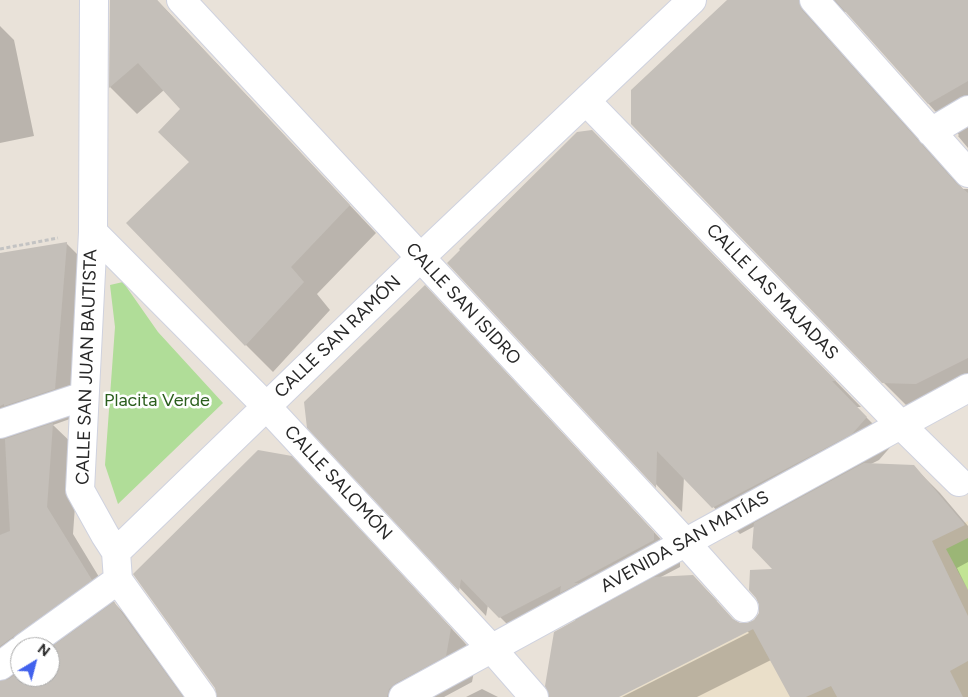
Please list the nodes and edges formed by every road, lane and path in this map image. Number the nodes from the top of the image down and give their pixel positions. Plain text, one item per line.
1 (94, 0) edge
2 (180, 0) edge
3 (692, 0) edge
4 (814, 0) edge
5 (586, 101) junction
6 (968, 110) edge
7 (931, 132) junction
8 (968, 173) edge
9 (93, 232) junction
10 (0, 249) edge
11 (420, 258) junction
12 (968, 388) edge
13 (84, 396) junction
14 (266, 406) junction
15 (0, 424) edge
16 (901, 425) junction
17 (959, 482) dead end
18 (685, 542) junction
19 (116, 552) junction
20 (118, 580) junction
21 (744, 608) dead end
22 (39, 637) edge
23 (492, 649) junction
24 (202, 697) edge
25 (403, 697) edge
26 (534, 697) edge

1 - 9 street, CALLE SAN JUAN BAUTISTA
2 - 11 street, CALLE SAN ISIDRO
3 - 5 street, CALLE SAN RAMÓN
4 - 7 street
5 - 11 street, CALLE SAN RAMÓN
5 - 16 street, CALLE LAS MAJADAS
6 - 7 street
7 - 8 street
9 - 10 path
9 - 13 street, CALLE SAN JUAN BAUTISTA
9 - 14 street, CALLE SALOMÓN
11 - 14 street, CALLE SAN RAMÓN
11 - 18 street, CALLE SAN ISIDRO
12 - 16 street, AVENIDA SAN MATÍAS
13 - 15 street
13 - 19 street, CALLE SAN JUAN BAUTISTA
14 - 19 street, CALLE SAN RAMÓN
14 - 23 street, CALLE SALOMÓN
16 - 17 street, CALLE LAS MAJADAS
16 - 18 street, AVENIDA SAN MATÍAS
18 - 21 street, CALLE SAN ISIDRO
18 - 23 street, AVENIDA SAN MATÍAS
19 - 20 street, CALLE SAN JUAN BAUTISTA
20 - 22 street
20 - 24 street
23 - 25 street, AVENIDA SAN MATÍAS
23 - 26 street, CALLE SALOMÓN

